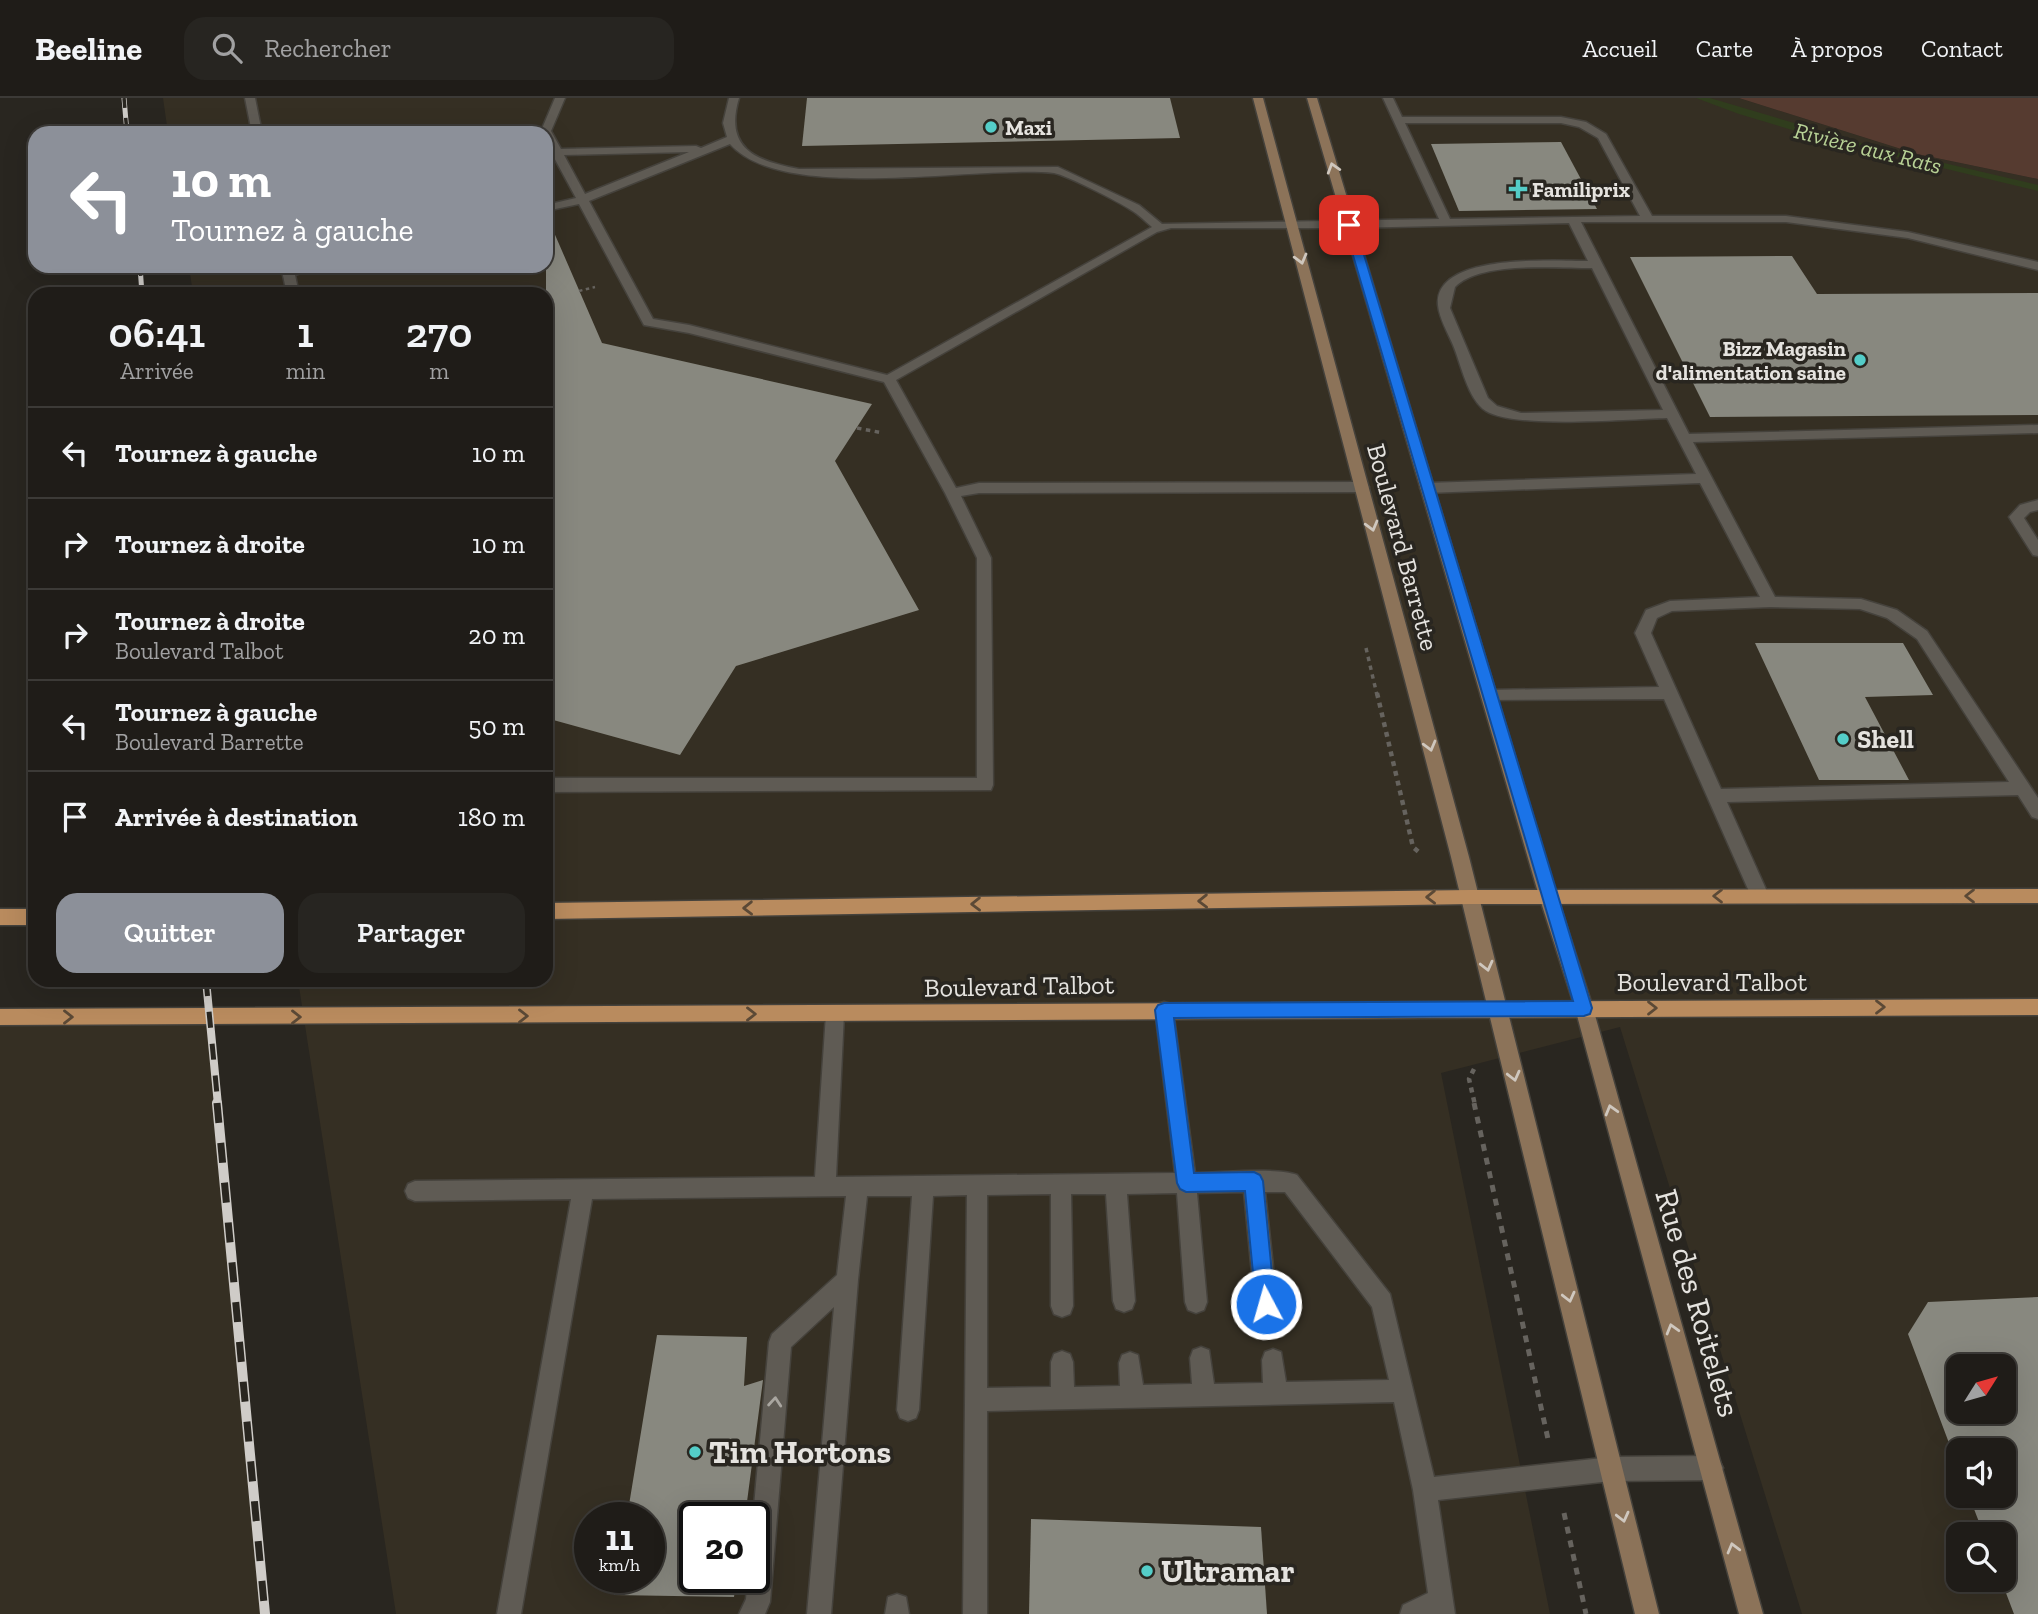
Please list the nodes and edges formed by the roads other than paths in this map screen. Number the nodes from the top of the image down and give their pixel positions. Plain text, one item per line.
1 (250, 98) edge
2 (560, 98) edge
3 (734, 98) edge
4 (1258, 98) edge
5 (1312, 98) edge
6 (1388, 98) edge
7 (1399, 120) junction
8 (256, 126) edge
9 (545, 126) edge
10 (732, 139) junction
11 (553, 148) edge
12 (709, 149) junction
13 (556, 152) junction
14 (581, 200) junction
15 (553, 206) edge
16 (1573, 219) junction
17 (1648, 219) junction
18 (1446, 222) junction
19 (1292, 225) junction
20 (1349, 225) junction
21 (1158, 228) junction
22 (1595, 264) junction
23 (2038, 266) edge
24 (889, 379) junction
25 (1672, 414) junction
26 (2038, 429) edge
27 (1684, 438) junction
28 (1705, 478) junction
29 (1362, 486) junction
30 (1427, 488) junction
31 (952, 492) junction
32 (2038, 505) edge
33 (2038, 551) edge
34 (1770, 602) junction
35 (1669, 693) junction
36 (1489, 696) junction
37 (553, 785) edge
38 (2022, 788) junction
39 (1716, 796) junction
40 (2038, 812) edge
41 (1548, 896) junction
42 (1760, 896) junction
43 (2038, 896) edge
44 (1470, 897) junction
45 (553, 911) edge
46 (0, 917) edge
47 (28, 917) edge
48 (2038, 1007) edge
49 (1584, 1008) junction
50 (1164, 1010) junction
51 (1498, 1010) junction
52 (835, 1014) junction
53 (0, 1017) edge
54 (1254, 1181) junction
55 (1116, 1183) junction
56 (1186, 1183) junction
57 (977, 1184) junction
58 (1061, 1184) junction
59 (858, 1185) junction
60 (923, 1185) junction
61 (825, 1186) junction
62 (583, 1189) junction
63 (415, 1191) dead end
64 (847, 1280) junction
65 (1125, 1301) dead end
66 (1196, 1302) dead end
67 (1266, 1304) dead end
68 (1062, 1306) dead end
69 (1201, 1358) dead end
70 (1273, 1360) dead end
71 (1062, 1362) dead end
72 (1129, 1363) dead end
73 (1402, 1391) junction
74 (1275, 1394) junction
75 (1204, 1395) junction
76 (1132, 1397) junction
77 (1063, 1398) junction
78 (976, 1400) junction
79 (908, 1410) dead end
80 (1711, 1468) junction
81 (1611, 1469) junction
82 (1425, 1490) junction
83 (1442, 1606) edge
84 (756, 1610) edge
85 (509, 1614) edge
86 (818, 1614) edge
87 (975, 1614) edge
88 (1412, 1614) edge
89 (1647, 1614) edge
90 (1751, 1614) edge

1 - 8 lane
2 - 9 lane
3 - 10 lane
4 - 19 main road, Boulevard Barrette
20 -> 5 main road, Boulevard Barrette
6 - 7 lane
7 - 17 lane
7 - 18 lane
10 - 12 lane
10 - 21 lane
11 - 13 lane
12 - 13 lane
12 - 14 lane
13 - 14 lane
14 - 15 lane
14 - 24 lane
16 - 17 lane
16 - 18 lane
16 - 22 lane
17 - 23 lane
18 - 20 lane
19 - 20 lane
19 - 21 lane
19 -> 29 main road, Boulevard Barrette
20 - 30 main road, Boulevard Barrette
21 - 24 lane
22 - 25 lane
22 - 25 lane
24 - 31 lane
25 - 27 lane
26 - 27 lane
27 - 28 lane
28 - 30 lane
28 - 34 lane
29 - 31 lane
29 -> 44 main road, Boulevard Barrette
30 - 36 main road, Boulevard Barrette
31 - 37 lane
32 - 33 lane
34 - 35 lane
34 - 38 lane
35 - 36 lane
35 - 39 lane
36 - 41 main road, Boulevard Barrette
38 - 39 lane
38 - 40 lane
39 - 42 lane
42 -> 41 main road
41 - 44 main road
41 - 49 main road, Boulevard Barrette
43 -> 42 main road
44 -> 45 main road
44 -> 51 main road, Boulevard Barrette
46 - 47 main road
49 -> 48 main road, Boulevard Talbot
49 - 51 main road, Boulevard Talbot
80 -> 49 main road, Rue des Roitelets
50 - 51 main road, Boulevard Talbot
50 - 52 main road, Boulevard Talbot
50 - 56 lane
51 -> 81 main road
53 -> 52 main road, Boulevard Talbot
52 - 61 lane
54 - 56 lane
54 - 67 lane
54 - 73 lane
55 - 56 lane
55 - 58 lane
55 - 65 lane
56 - 66 lane
57 - 58 lane
57 - 60 lane
57 - 78 lane
58 - 68 lane
59 - 60 lane
59 - 61 lane
59 - 64 lane
60 - 79 lane
61 - 62 lane
62 - 63 lane
62 - 85 lane
84 -> 64 lane
64 - 86 lane
69 - 75 lane
70 - 74 lane
71 - 77 lane
72 - 76 lane
73 - 74 lane
73 - 82 lane
74 - 75 lane
75 - 76 lane
76 - 77 lane
77 - 78 lane
78 - 87 lane
80 - 81 lane
90 -> 80 main road, Rue des Roitelets
81 - 82 lane
81 -> 89 main road
82 - 83 lane
83 - 88 lane

